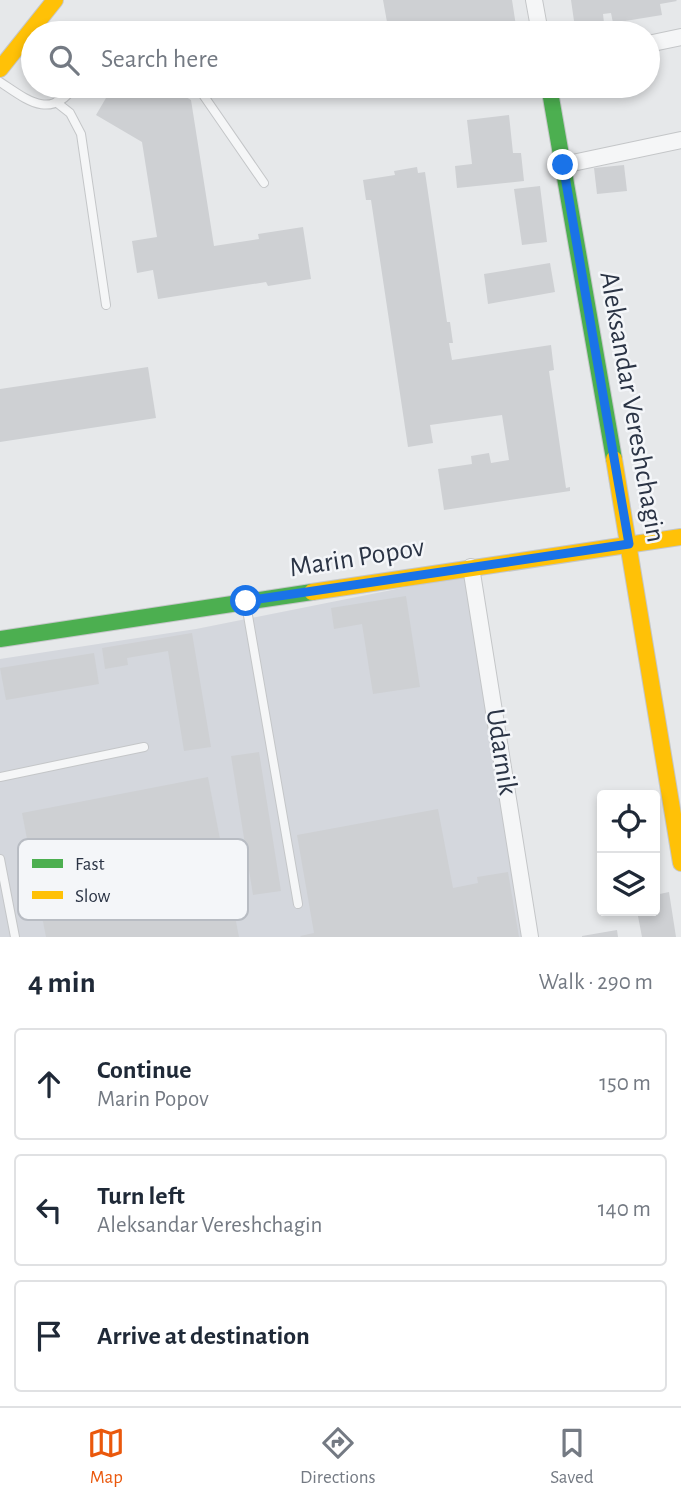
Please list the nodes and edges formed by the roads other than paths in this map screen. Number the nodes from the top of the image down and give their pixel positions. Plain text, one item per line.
1 (55, 0) edge
2 (534, 0) edge
3 (38, 21) edge
4 (538, 21) edge
5 (681, 37) edge
6 (660, 41) edge
7 (21, 43) edge
8 (0, 69) edge
9 (0, 82) edge
10 (21, 95) edge
11 (25, 98) edge
12 (64, 98) edge
13 (205, 98) edge
14 (551, 98) edge
15 (56, 102) junction
16 (681, 140) edge
17 (563, 165) junction
18 (264, 183) dead end
19 (106, 305) dead end
20 (681, 537) edge
21 (629, 544) junction
22 (471, 567) junction
23 (246, 601) junction
24 (0, 639) edge
25 (144, 747) dead end
26 (0, 777) edge
27 (0, 859) edge
28 (681, 863) edge
29 (298, 904) dead end
30 (15, 937) edge
31 (530, 937) edge

1 - 3 street
2 - 4 street
5 - 6 street
7 - 8 street
9 - 10 lane
11 - 15 lane
12 - 15 lane
13 - 18 lane
14 - 17 street, Aleksandar Vereshchagin
15 - 19 lane
16 - 17 street
17 - 21 street, Aleksandar Vereshchagin
20 - 21 street, Marin Popov
21 - 22 street, Marin Popov
21 - 28 street, Aleksandar Vereshchagin
22 - 23 street, Marin Popov
22 - 31 street, Udarnik
23 - 24 street, Marin Popov
23 - 29 lane
25 - 26 lane
27 - 30 lane

